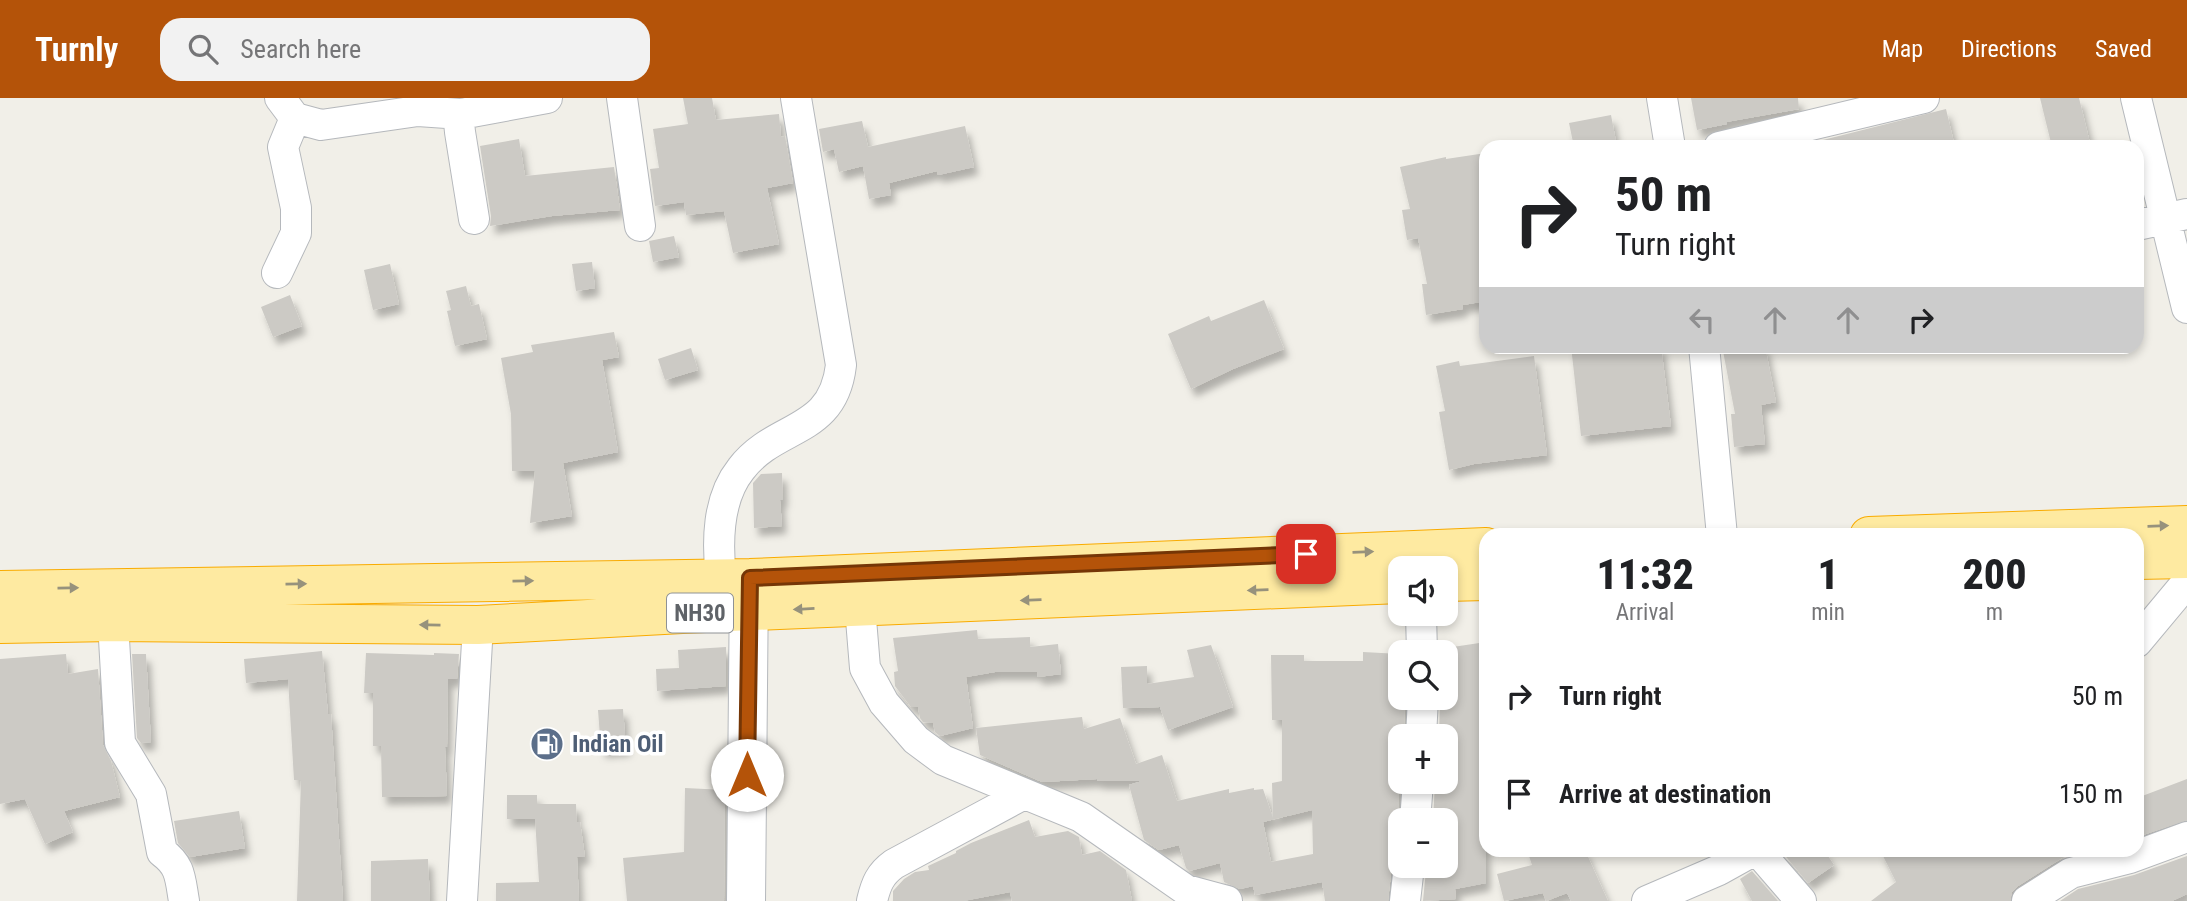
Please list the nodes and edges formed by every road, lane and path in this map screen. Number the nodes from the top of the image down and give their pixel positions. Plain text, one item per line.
1 (547, 98) edge
2 (622, 98) edge
3 (797, 98) edge
4 (1662, 98) edge
5 (1924, 98) edge
6 (2136, 98) edge
7 (287, 108) edge
8 (461, 114) junction
9 (1669, 140) edge
10 (1748, 140) edge
11 (2177, 216) edge
12 (474, 219) dead end
13 (2144, 223) edge
14 (640, 226) dead end
15 (277, 274) dead end
16 (2187, 308) edge
17 (1705, 354) edge
18 (2187, 525) edge
19 (1721, 528) edge
20 (2100, 528) edge
21 (1479, 547) edge
22 (2187, 559) edge
23 (2144, 560) edge
24 (1479, 581) edge
25 (1458, 582) edge
26 (2187, 582) edge
27 (1388, 585) edge
28 (739, 589) junction
29 (0, 590) edge
30 (860, 607) junction
31 (113, 622) junction
32 (0, 624) edge
33 (478, 625) junction
34 (2144, 634) edge
35 (1024, 794) junction
36 (2187, 837) edge
37 (2144, 853) edge
38 (1762, 857) edge
39 (2133, 857) edge
40 (1714, 860) edge
41 (1408, 878) edge
42 (184, 901) edge
43 (462, 901) edge
44 (746, 901) edge
45 (872, 901) edge
46 (1227, 901) edge
47 (1405, 901) edge
48 (1647, 901) edge
49 (1801, 901) edge
50 (2027, 901) edge

1 - 8 street
2 - 14 street
3 - 28 street
4 - 9 street
5 - 10 street
6 - 11 street
7 - 8 street
7 - 15 street
8 - 12 street
11 - 13 street
11 - 16 street
17 - 19 street
20 -> 18 highway
28 -> 21 highway, NH30
22 - 23 highway
24 - 25 highway
26 - 34 street
27 -> 30 highway, NH30
29 -> 28 highway, NH30
30 -> 28 highway, NH30
28 - 33 highway, NH30
28 - 44 street
30 - 35 street
31 - 32 highway, NH30
33 -> 31 highway, NH30
31 - 42 street
33 - 43 street
35 - 45 street
35 - 46 street
36 - 37 street
38 - 49 street
39 - 50 street
40 - 48 street
41 - 47 street

